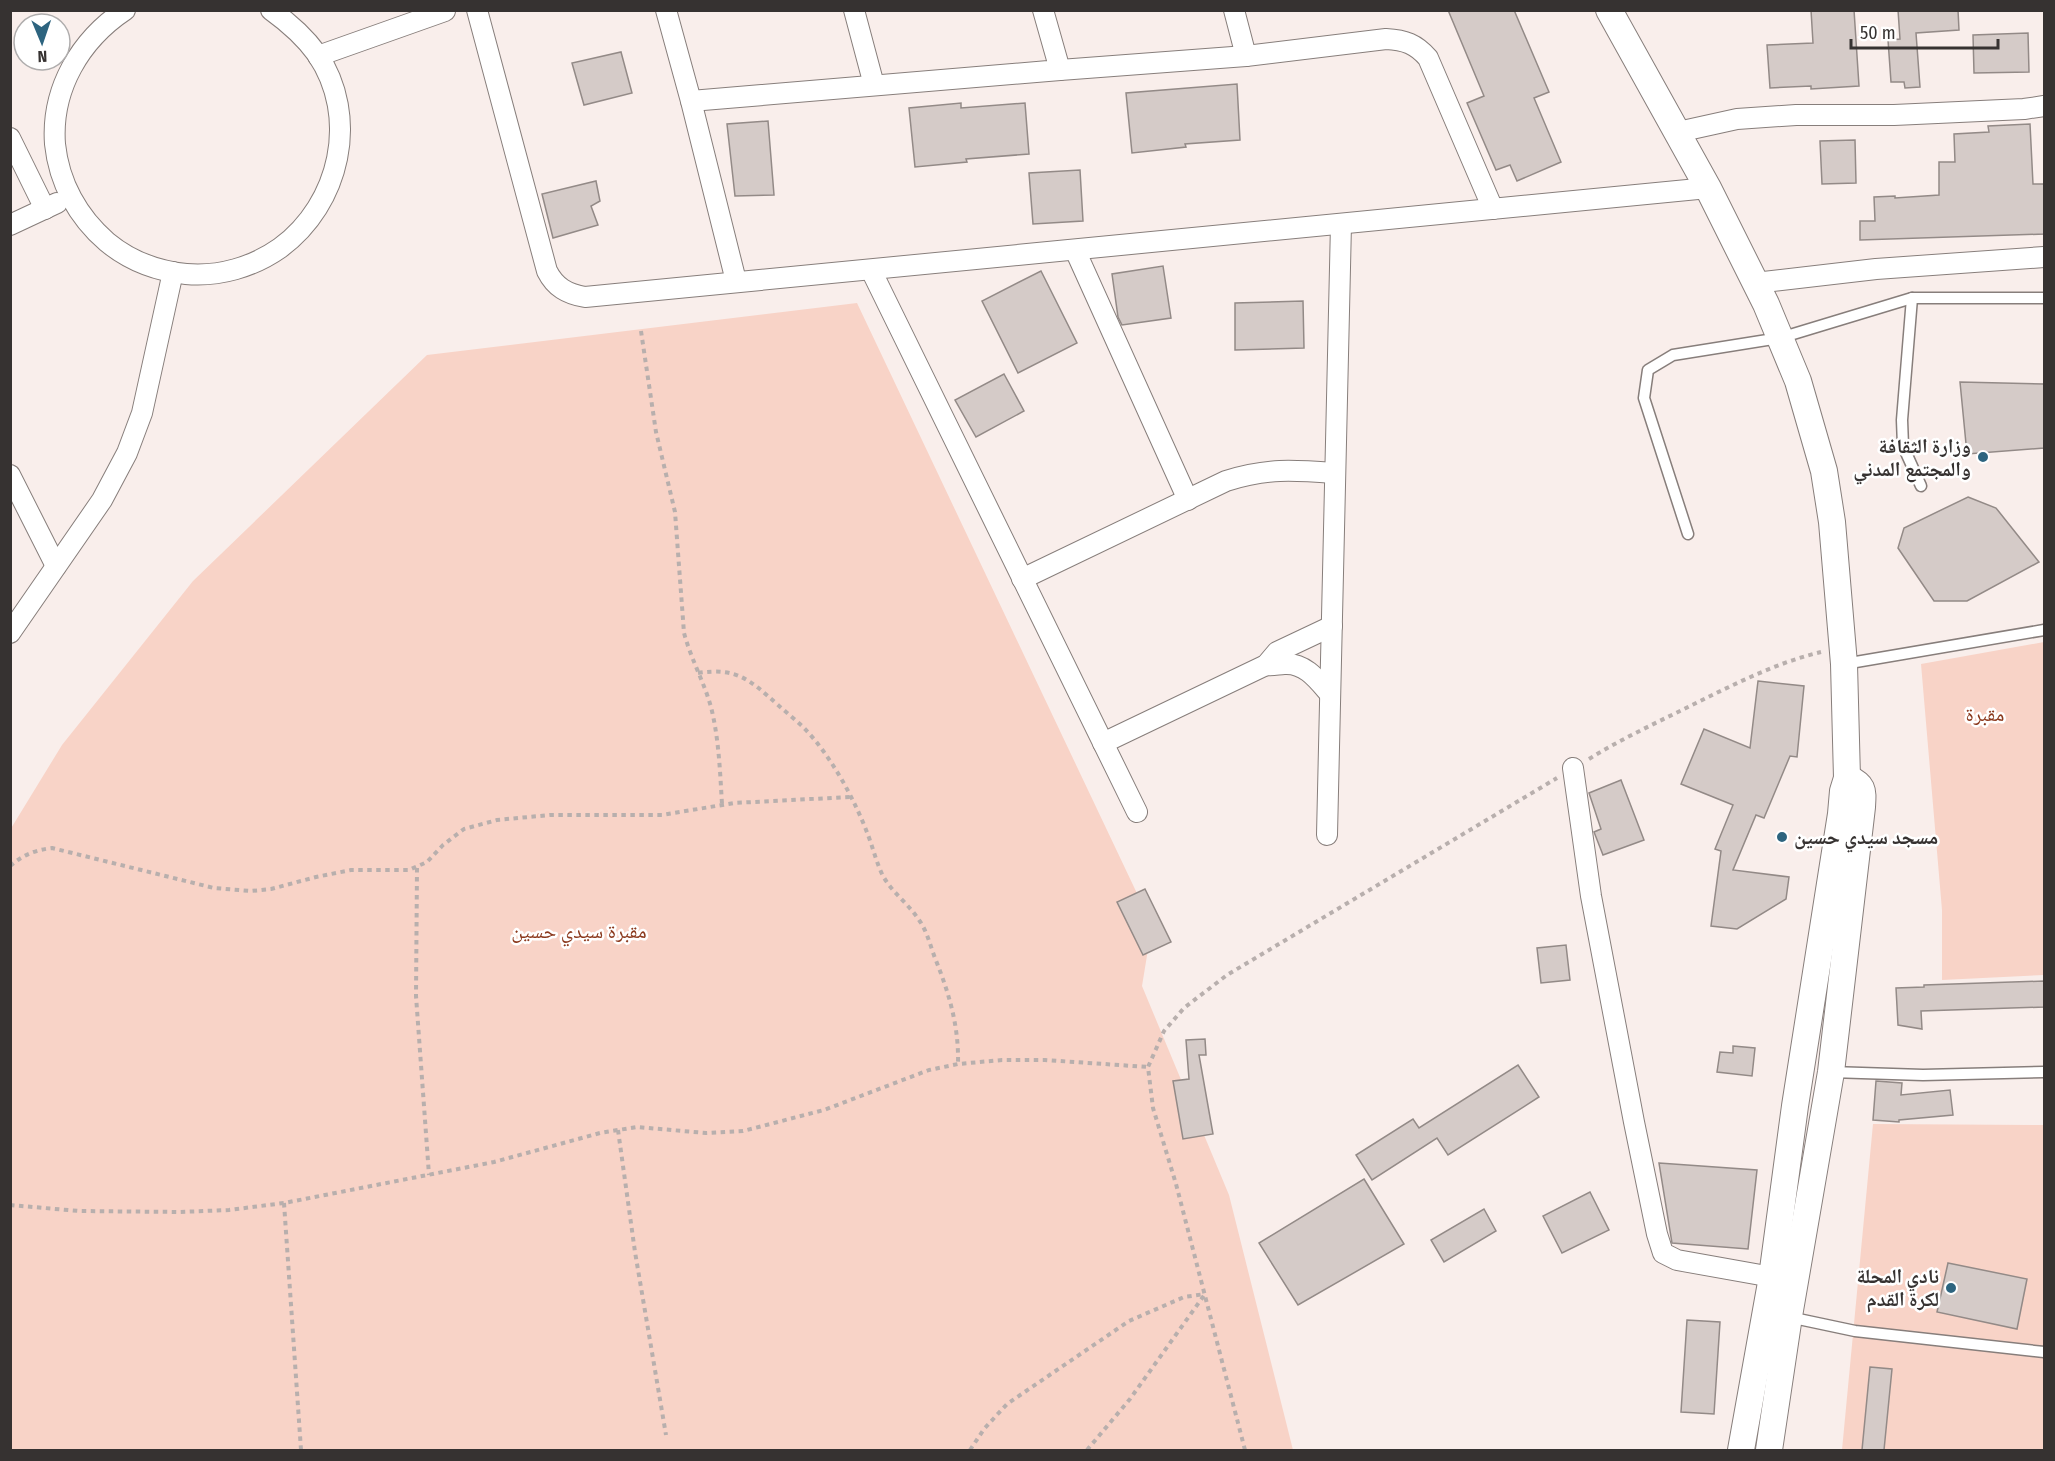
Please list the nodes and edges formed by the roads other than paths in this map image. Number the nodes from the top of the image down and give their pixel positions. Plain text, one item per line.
1 (125, 10) edge
2 (271, 10) edge
3 (477, 10) edge
4 (666, 10) edge
5 (854, 10) edge
6 (1043, 10) edge
7 (1234, 10) edge
8 (1609, 10) edge
9 (445, 11) edge
10 (294, 18) edge
11 (318, 56) junction
12 (1246, 56) junction
13 (1060, 70) junction
14 (874, 85) junction
15 (691, 101) junction
16 (2044, 106) edge
17 (1678, 132) junction
18 (10, 138) edge
19 (1708, 188) junction
20 (70, 197) junction
21 (45, 209) junction
22 (1493, 209) junction
23 (1341, 224) junction
24 (10, 225) edge
25 (1075, 250) junction
26 (2044, 257) edge
27 (872, 270) junction
28 (173, 272) junction
29 (736, 281) junction
30 (1755, 283) junction
31 (1912, 298) junction
32 (2044, 298) edge
33 (1780, 338) junction
34 (1335, 473) junction
35 (10, 475) edge
36 (1921, 486) dead end
37 (1188, 500) junction
38 (1688, 534) dead end
39 (56, 566) junction
40 (1022, 579) junction
41 (1332, 626) junction
42 (2044, 630) edge
43 (10, 633) edge
44 (1843, 656) junction
45 (1266, 665) junction
46 (1329, 693) junction
47 (1103, 743) junction
48 (1573, 768) road end
49 (1847, 778) junction
50 (1137, 812) dead end
51 (1327, 835) dead end
52 (1831, 1072) junction
53 (2044, 1072) edge
54 (1772, 1277) junction
55 (1789, 1316) junction
56 (2044, 1352) edge
57 (1741, 1450) edge
58 (1769, 1450) edge

1 - 20 street
2 - 10 street
3 - 29 street
4 - 15 street
5 - 14 street
6 - 13 street
7 - 12 street
8 - 17 street
9 - 11 street
10 - 11 street
11 - 28 street
12 - 13 street
12 - 22 street
13 - 14 street
14 - 15 street
15 - 29 street
16 - 17 street
17 - 19 street
18 - 21 street
19 - 22 street
19 - 30 street
20 - 21 street
20 - 28 street
21 - 24 street
22 - 23 street
23 - 25 street
23 - 34 street
25 - 27 street
25 - 37 street
26 - 30 street
27 - 29 street
27 - 40 street
28 - 39 street
30 - 33 street
31 - 32 lane
31 - 33 lane
31 - 36 lane
33 - 38 lane
33 - 44 street
34 - 37 street
34 - 41 street
35 - 39 street
37 - 40 street
39 - 43 street
40 - 47 street
41 - 45 street
41 - 46 street
42 - 44 lane
44 - 49 street
45 - 46 street
45 - 47 street
46 - 51 street
47 - 50 street
48 - 54 street
49 - 52 street
49 - 54 street
52 - 53 lane
52 - 55 street
54 - 57 street
55 - 56 lane
55 - 58 street

